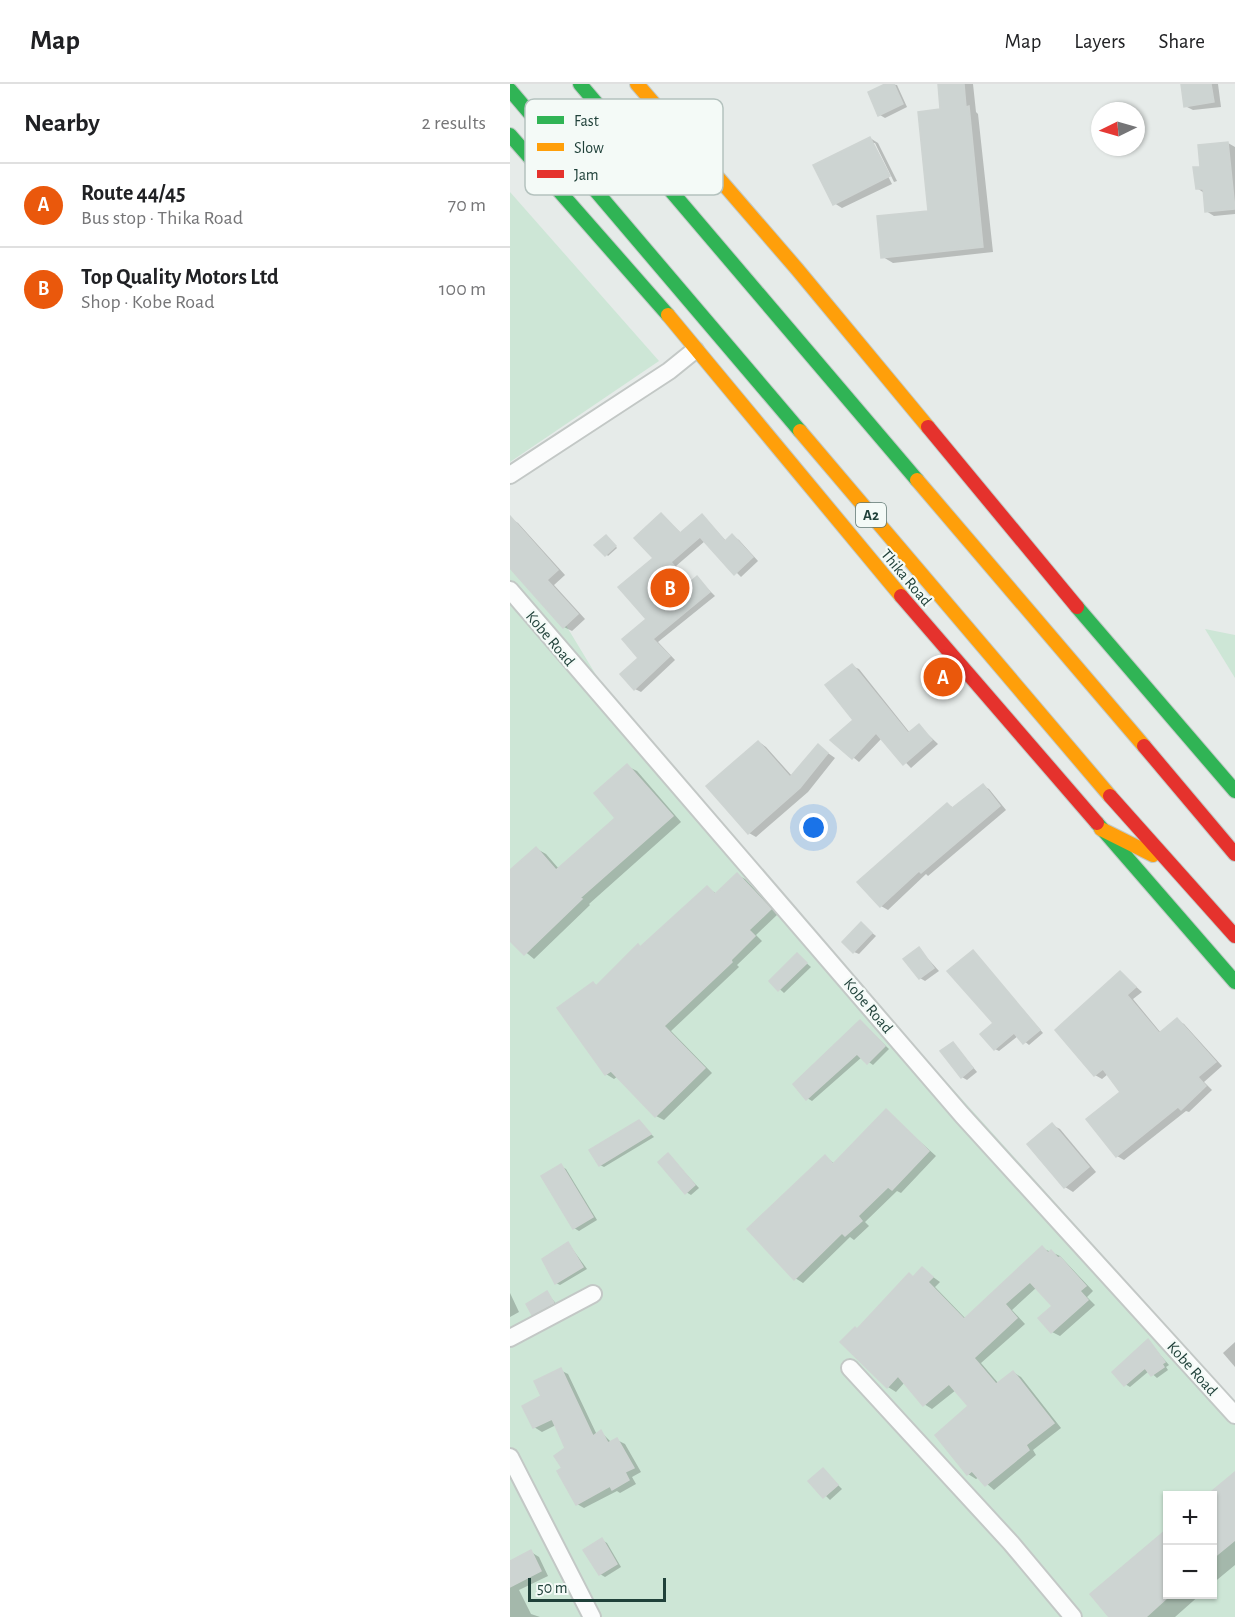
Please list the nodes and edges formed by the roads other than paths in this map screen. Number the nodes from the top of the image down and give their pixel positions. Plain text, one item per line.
1 (580, 84) edge
2 (637, 84) edge
3 (510, 90) edge
4 (593, 99) edge
5 (650, 99) edge
6 (525, 108) edge
7 (510, 135) edge
8 (525, 152) edge
9 (723, 183) edge
10 (564, 195) edge
11 (600, 195) edge
12 (674, 195) edge
13 (695, 350) junction
14 (510, 475) edge
15 (510, 590) edge
16 (1235, 791) edge
17 (1101, 829) junction
18 (1235, 854) edge
19 (1169, 863) junction
20 (1235, 936) edge
21 (1235, 982) edge
22 (593, 1294) dead end
23 (510, 1338) edge
24 (850, 1368) dead end
25 (1235, 1415) edge
26 (510, 1457) edge
27 (592, 1617) edge
28 (1073, 1617) edge

1 - 4 main road
2 - 5 main road
3 - 6 main road, Thika Road / A2
7 - 8 main road, Thika Road
9 - 16 main road
10 - 13 main road, Thika Road
11 - 19 main road, Thika Road / A2
12 - 18 main road
13 - 14 street
13 - 17 main road, Thika Road
15 - 25 street, Kobe Road
17 - 19 main road
17 - 21 main road, Thika Road
19 - 20 main road, Thika Road / A2
22 - 23 street
24 - 28 street
26 - 27 street

